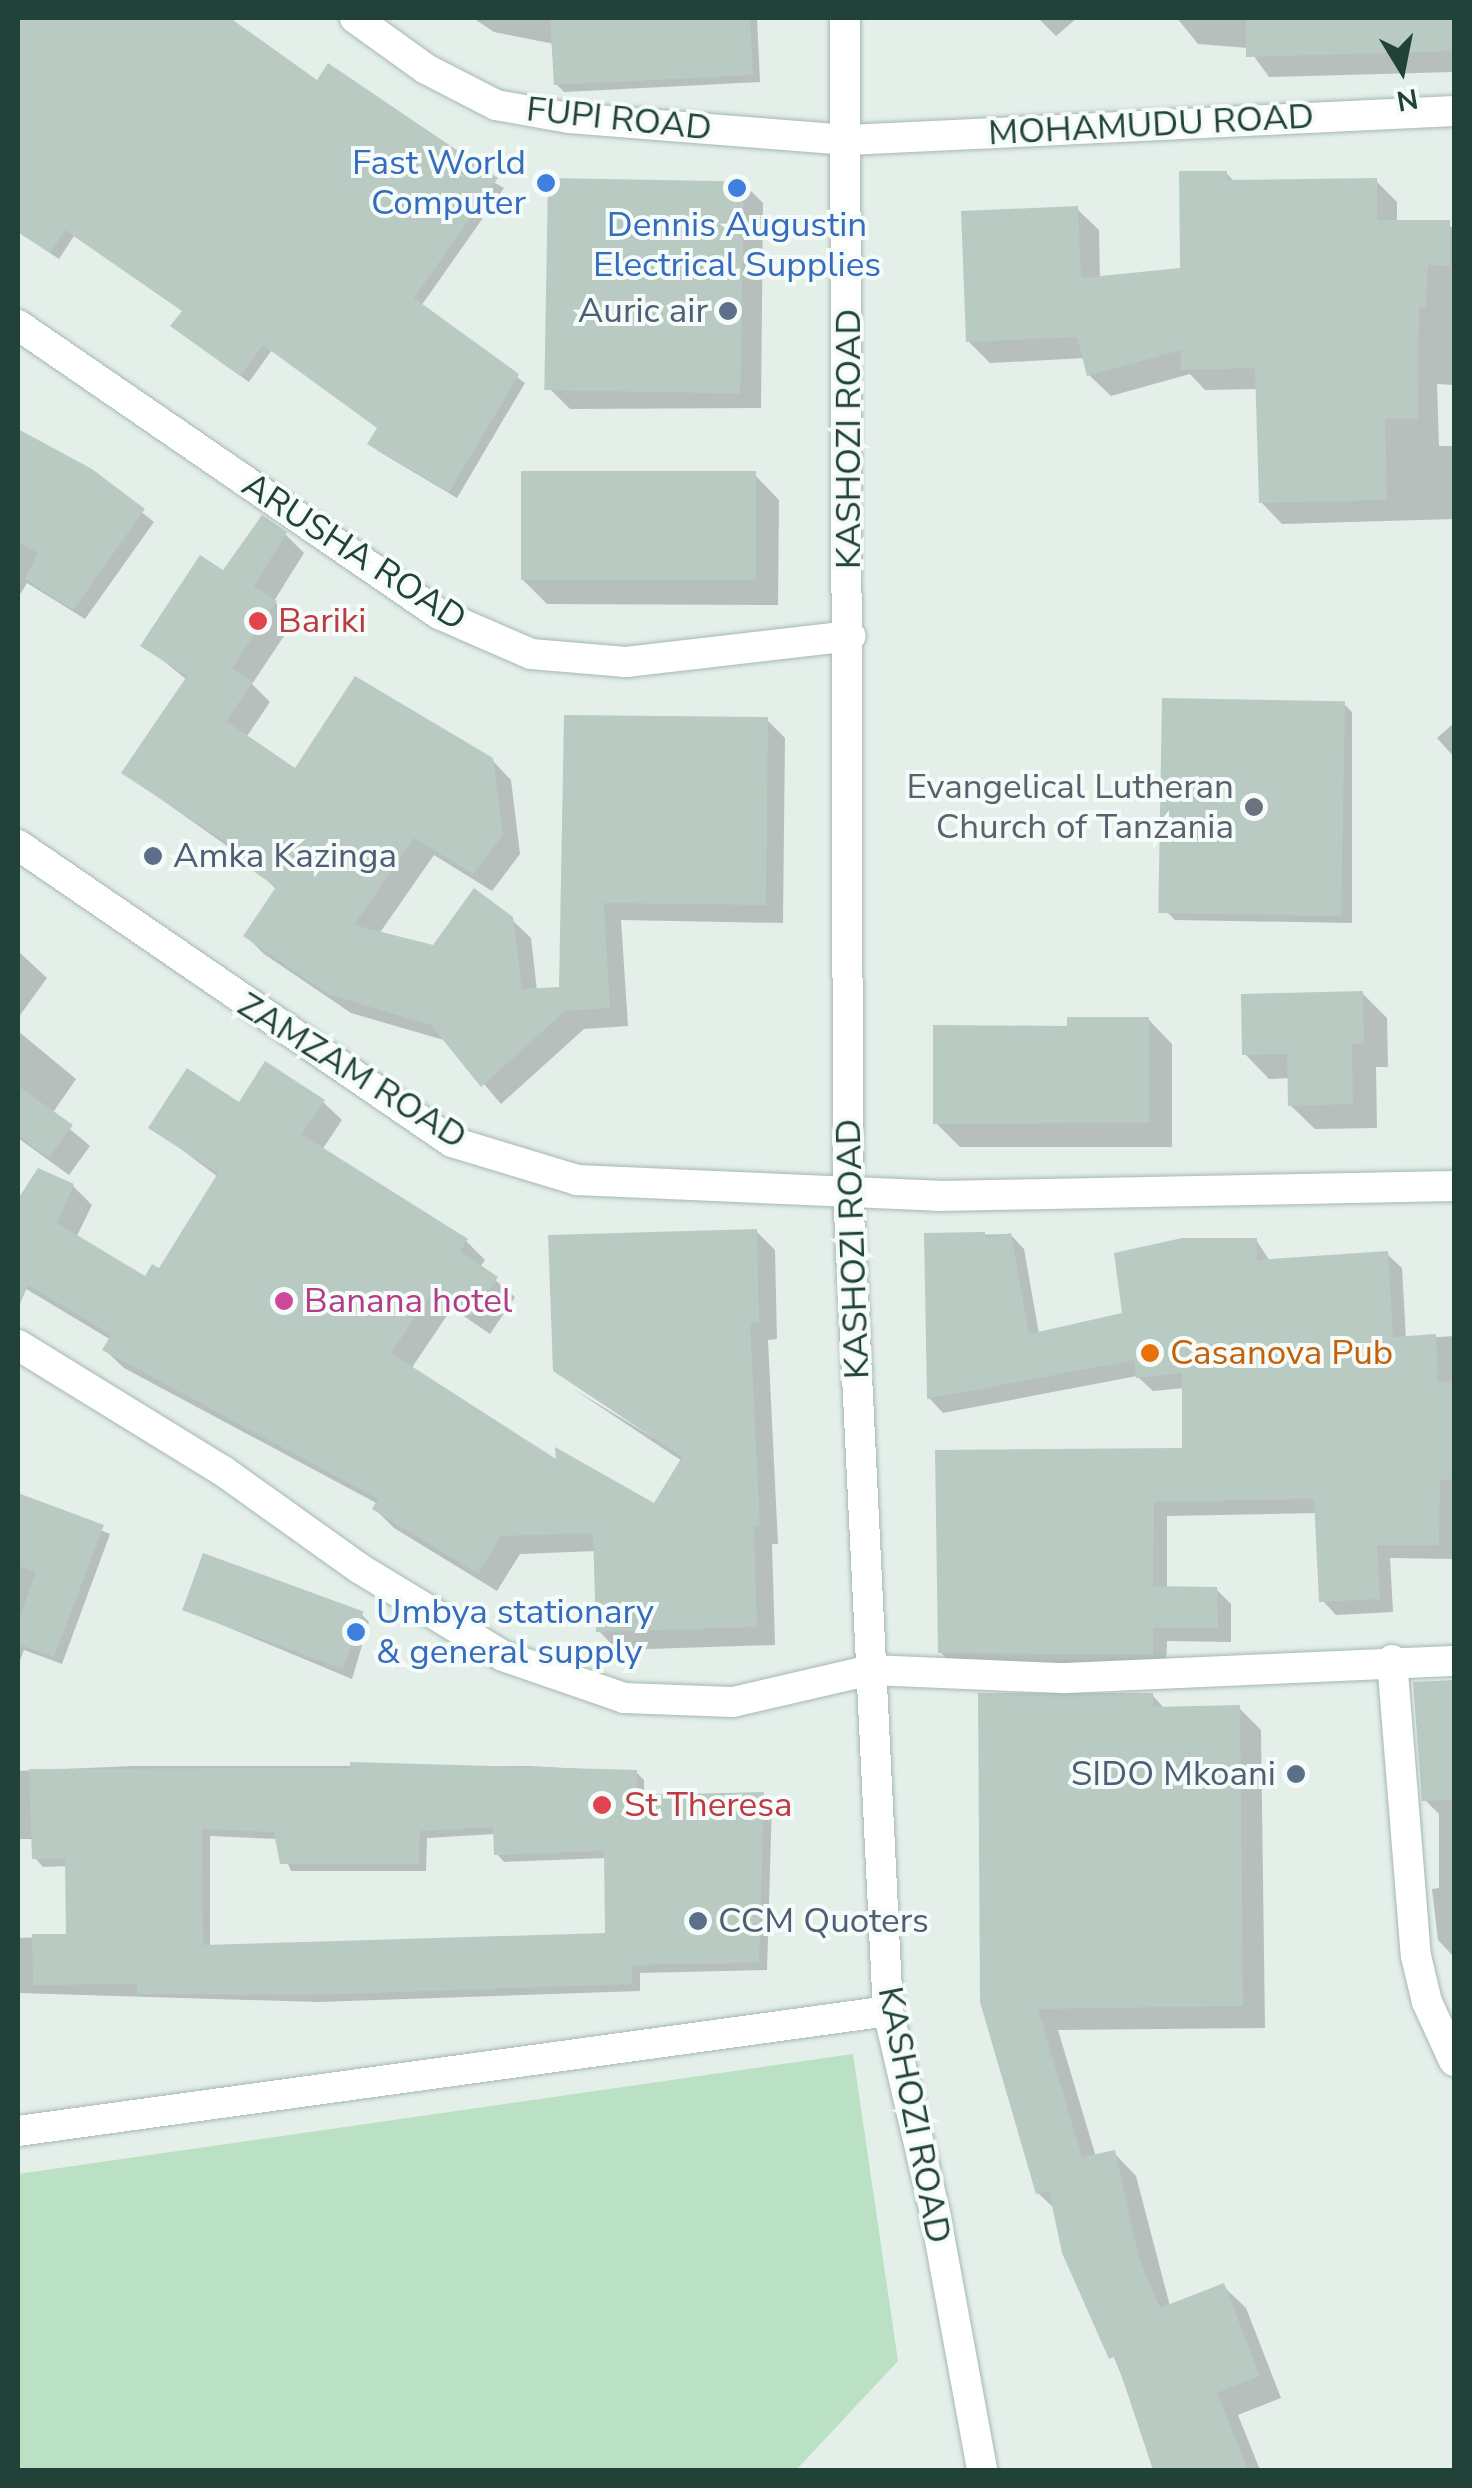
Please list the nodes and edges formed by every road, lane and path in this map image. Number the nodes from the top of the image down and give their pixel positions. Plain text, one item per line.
1 (355, 18) edge
2 (845, 18) edge
3 (1454, 111) edge
4 (848, 140) junction
5 (18, 324) edge
6 (850, 636) junction
7 (18, 845) edge
8 (1454, 1186) edge
9 (848, 1191) junction
10 (18, 1345) edge
11 (1392, 1660) junction
12 (1454, 1662) edge
13 (870, 1670) junction
14 (888, 2011) junction
15 (1454, 2061) edge
16 (18, 2130) edge
17 (982, 2470) edge

1 - 4 street, FUPI ROAD
2 - 4 street, KASHOZI ROAD
3 - 4 street, MOHAMUDU ROAD
4 - 6 street, KASHOZI ROAD
5 - 6 street, ARUSHA ROAD
6 - 9 street, KASHOZI ROAD
7 - 9 street, ZAMZAM ROAD
8 - 9 street, ZAMZAM ROAD
9 - 13 street, KASHOZI ROAD
10 - 13 street
11 - 12 street
11 - 13 street
11 - 15 street
13 - 14 street, KASHOZI ROAD
14 - 16 street
14 - 17 street, KASHOZI ROAD

